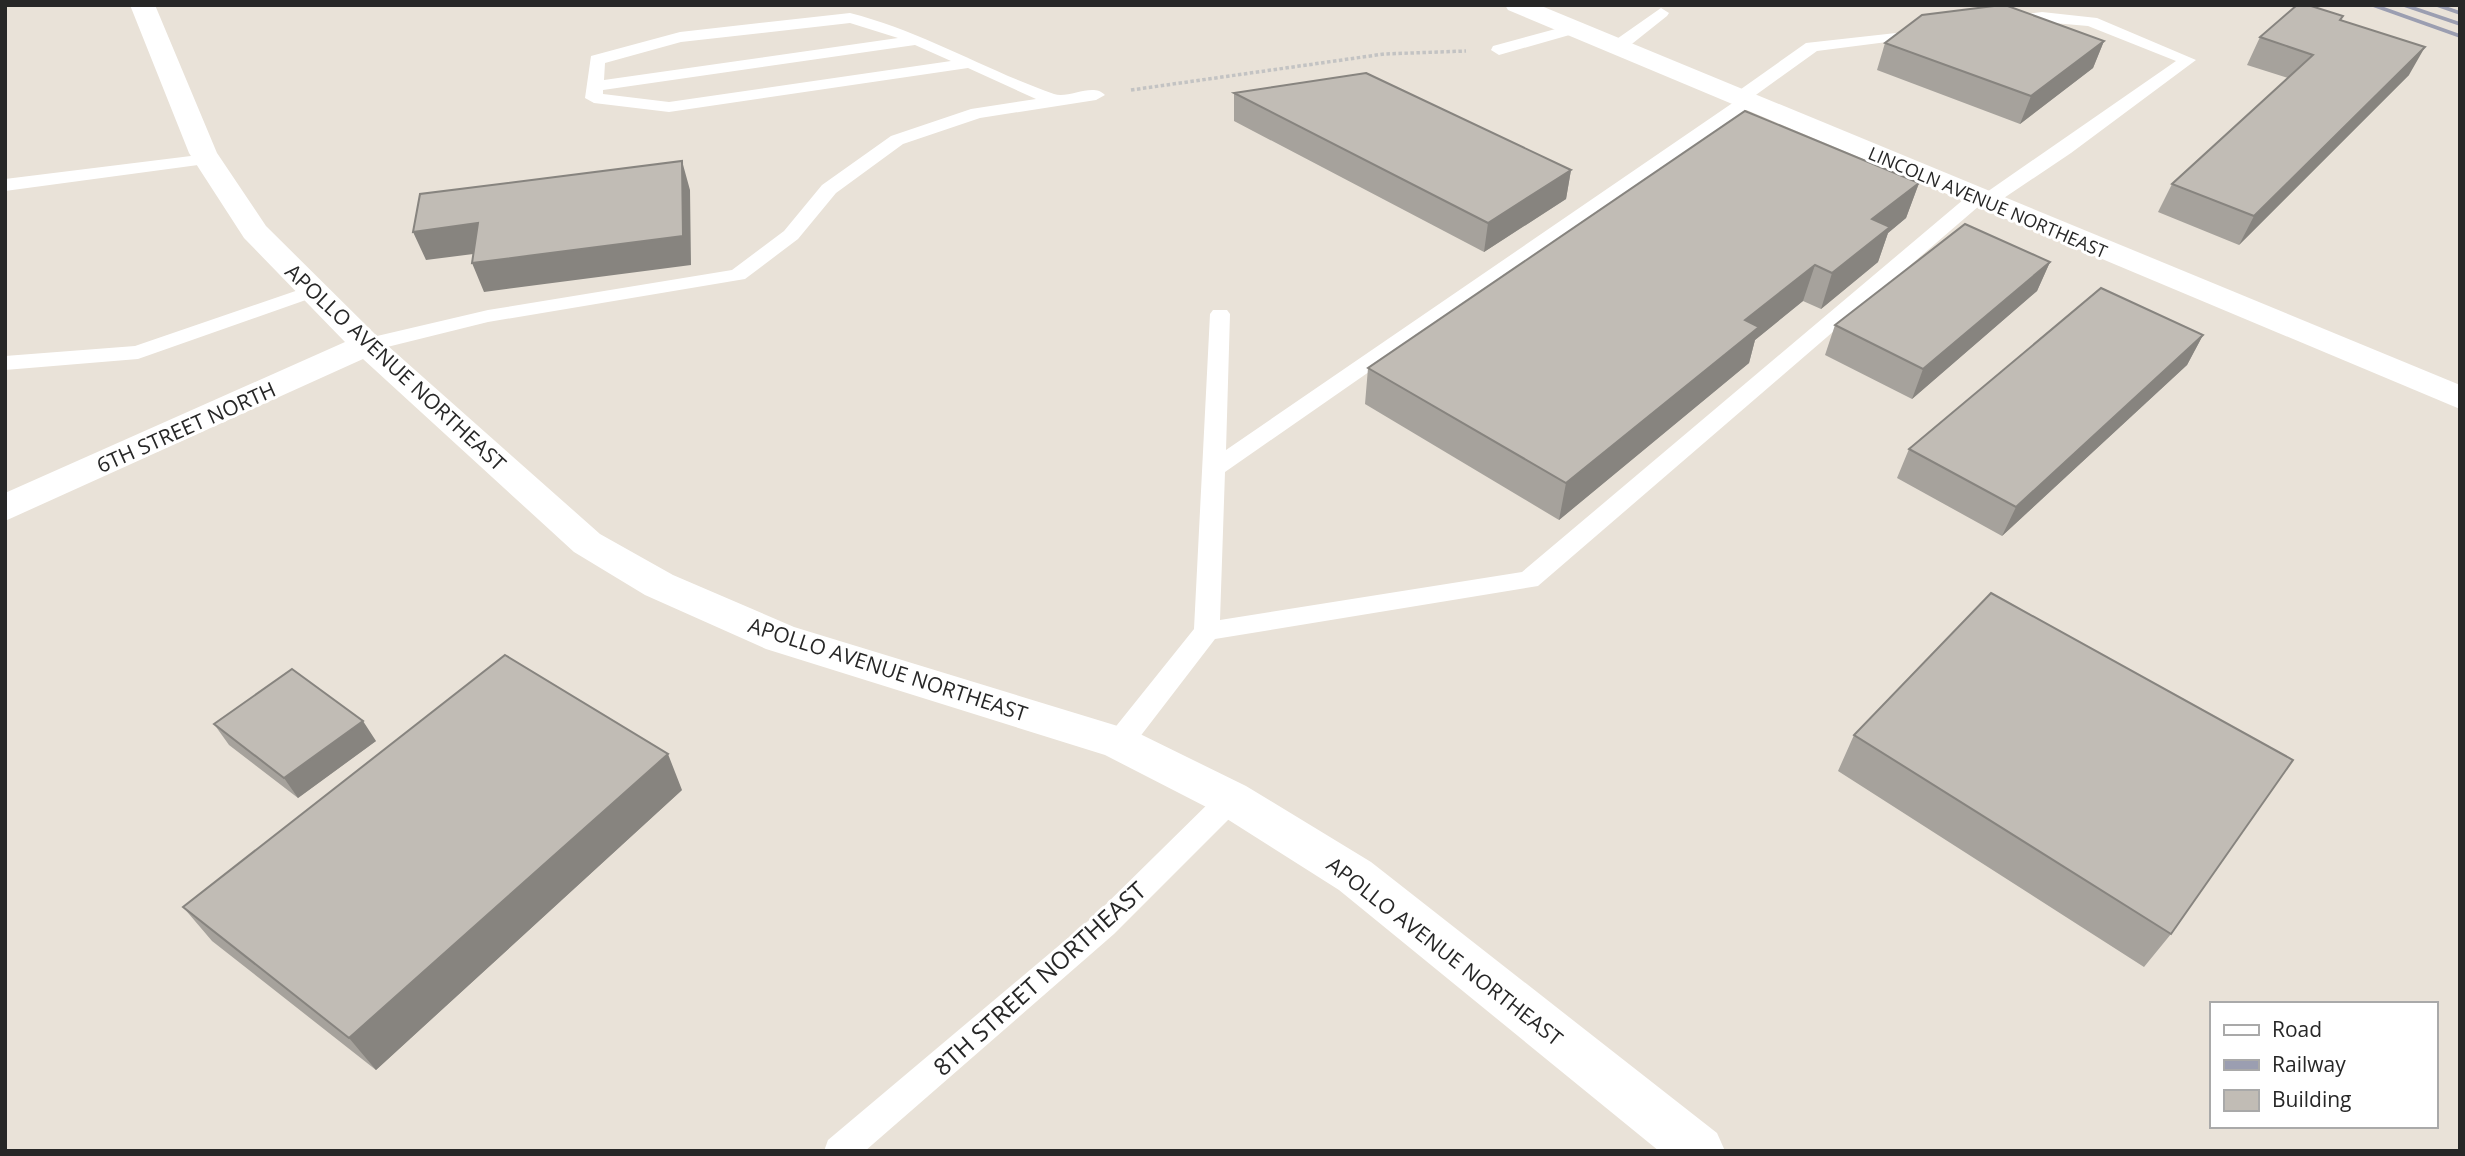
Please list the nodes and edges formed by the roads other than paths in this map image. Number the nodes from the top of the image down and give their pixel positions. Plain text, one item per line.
1 (142, 5) edge
2 (1517, 5) edge
3 (1661, 13) dead end
4 (1988, 24) edge
5 (1574, 29) junction
6 (1947, 29) edge
7 (916, 40) junction
8 (1617, 47) junction
9 (1499, 50) road end
10 (970, 63) junction
11 (595, 86) junction
12 (1096, 95) road end
13 (1744, 100) junction
14 (1055, 101) junction
15 (207, 159) junction
16 (5, 185) edge
17 (1981, 200) junction
18 (313, 291) junction
19 (1220, 314) dead end
20 (367, 345) junction
21 (5, 363) edge
22 (2460, 398) edge
23 (1214, 469) junction
24 (5, 508) edge
25 (1207, 631) junction
26 (1119, 743) junction
27 (1231, 799) junction
28 (841, 1151) edge
29 (1699, 1151) edge

1 - 15 street, APOLLO AVENUE NORTHEAST
2 - 5 street, LINCOLN AVENUE NORTHEAST
3 - 8 lane
4 - 17 lane
5 - 8 street, LINCOLN AVENUE NORTHEAST
5 - 9 lane
6 - 13 lane
7 - 10 lane
7 - 11 lane
7 - 11 lane
8 - 13 street, LINCOLN AVENUE NORTHEAST
10 - 11 lane
10 - 14 lane
12 - 14 lane
13 - 17 street, LINCOLN AVENUE NORTHEAST
13 - 23 lane
14 - 20 lane
15 - 16 lane
15 - 18 street, APOLLO AVENUE NORTHEAST
17 - 22 street, LINCOLN AVENUE NORTHEAST
17 - 25 lane
18 - 20 street, APOLLO AVENUE NORTHEAST
18 - 21 lane
19 - 23 lane
20 - 24 street, 6TH STREET NORTH
20 - 26 street, APOLLO AVENUE NORTHEAST
23 - 25 lane
25 - 26 lane
26 - 27 street, APOLLO AVENUE NORTHEAST
27 - 28 lane, 8TH STREET NORTHEAST
27 - 29 street, APOLLO AVENUE NORTHEAST

